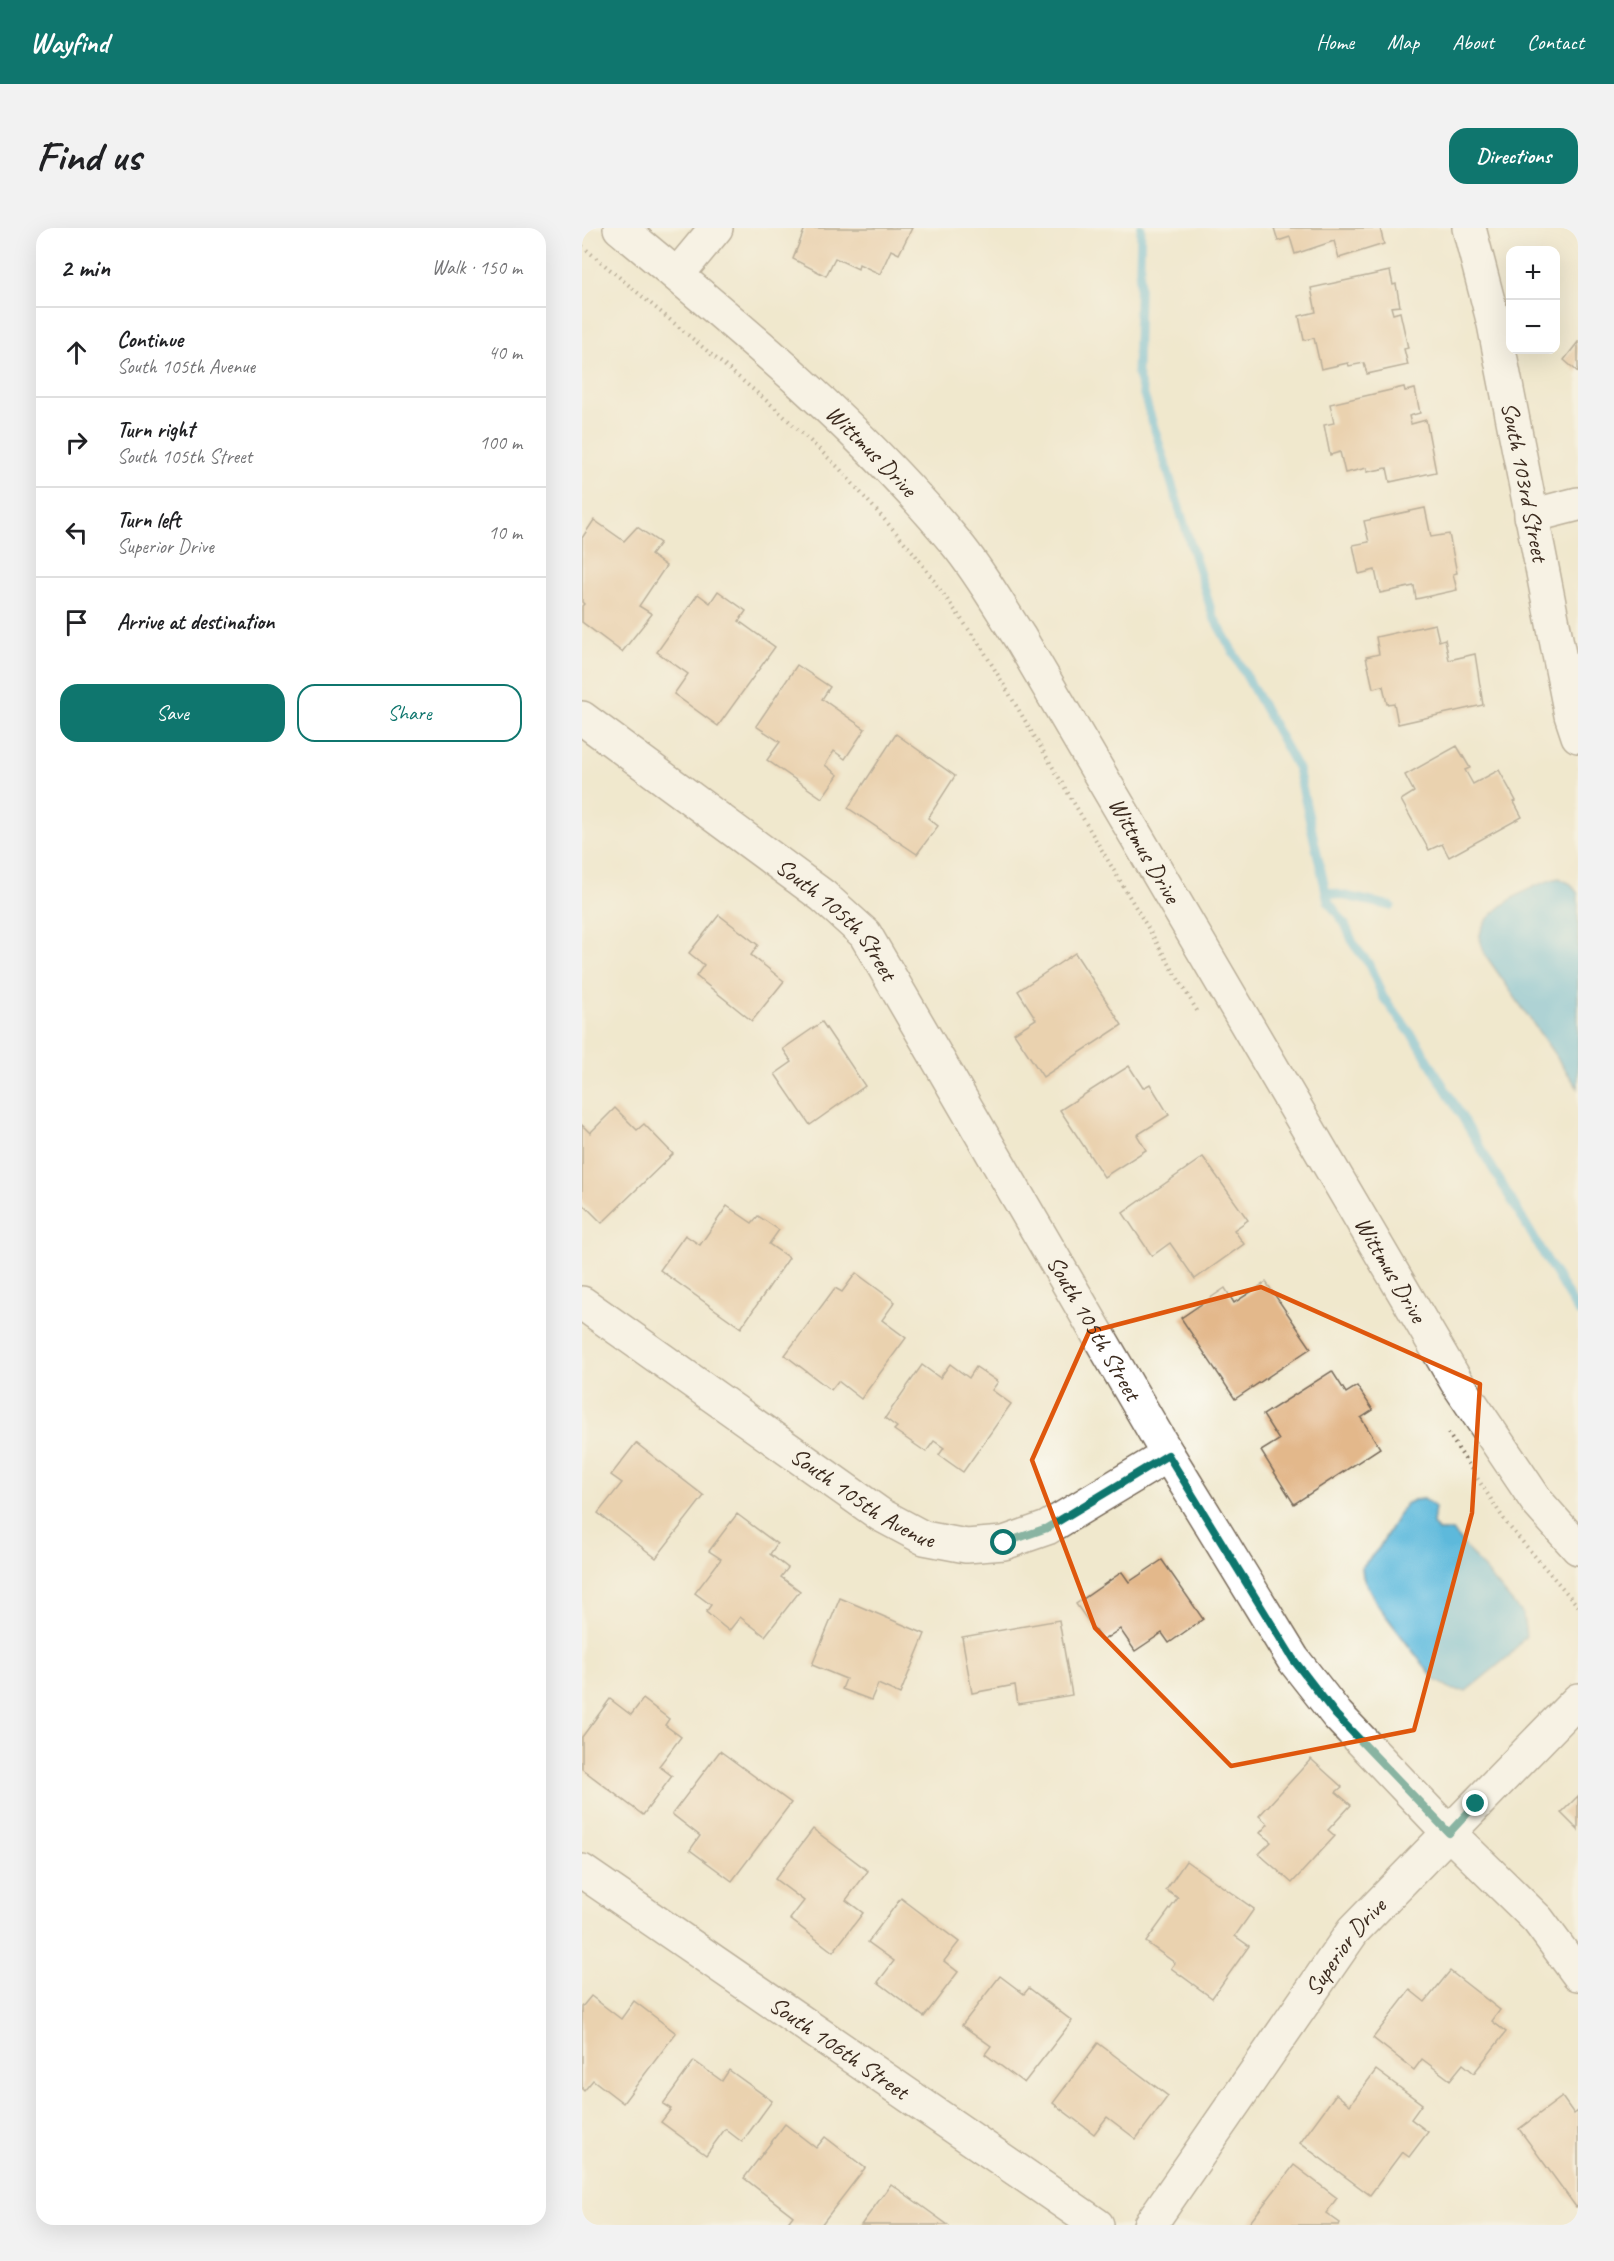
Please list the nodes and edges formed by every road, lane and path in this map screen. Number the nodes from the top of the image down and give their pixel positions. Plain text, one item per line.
1 (620, 228) edge
2 (716, 228) edge
3 (1469, 228) edge
4 (582, 246) edge
5 (677, 275) junction
6 (1578, 504) edge
7 (1531, 516) junction
8 (582, 718) edge
9 (1578, 736) edge
10 (1202, 1018) dead end
11 (582, 1303) edge
12 (1446, 1429) dead end
13 (1168, 1455) junction
14 (1578, 1548) edge
15 (1578, 1606) edge
16 (1578, 1700) edge
17 (1449, 1833) junction
18 (582, 1871) edge
19 (1578, 1974) edge
20 (1097, 2225) edge
21 (1150, 2225) edge

1 - 5 street, Wittmus Drive
2 - 5 street
3 - 7 street, South 103rd Street
4 - 10 path
5 - 14 street, Wittmus Drive
6 - 7 street
7 - 9 street, South 103rd Street
8 - 13 street, South 105th Street
11 - 13 street, South 105th Avenue
12 - 15 path
13 - 17 street, South 105th Street
16 - 17 street, Superior Drive
17 - 19 street, South 105th Street
17 - 21 street, Superior Drive
18 - 20 street, South 106th Street

